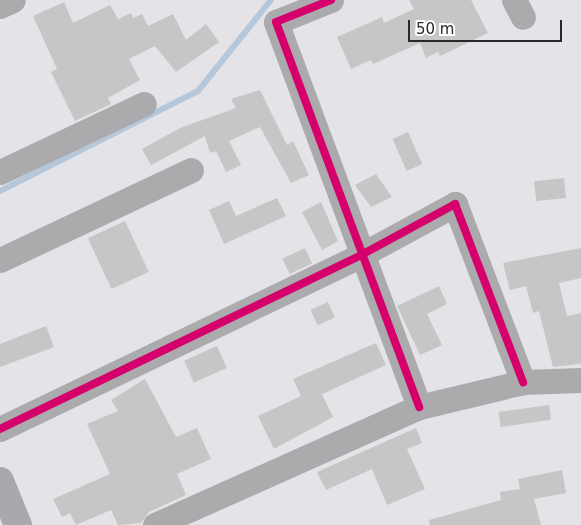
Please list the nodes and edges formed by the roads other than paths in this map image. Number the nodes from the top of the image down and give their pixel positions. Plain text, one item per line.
1 (13, 0) edge
2 (331, 0) edge
3 (0, 6) edge
4 (144, 104) dead end
5 (191, 170) dead end
6 (0, 172) edge
7 (363, 254) junction
8 (0, 260) edge
9 (581, 380) edge
10 (523, 382) junction
11 (419, 406) junction
12 (0, 429) edge
13 (0, 481) edge
14 (18, 525) edge
15 (155, 525) edge

1 - 3 street
2 - 7 street
4 - 6 street
5 - 8 street
7 - 10 street
7 - 11 street
7 - 12 street
9 - 10 street
10 - 11 street
11 - 15 street
13 - 14 main road

